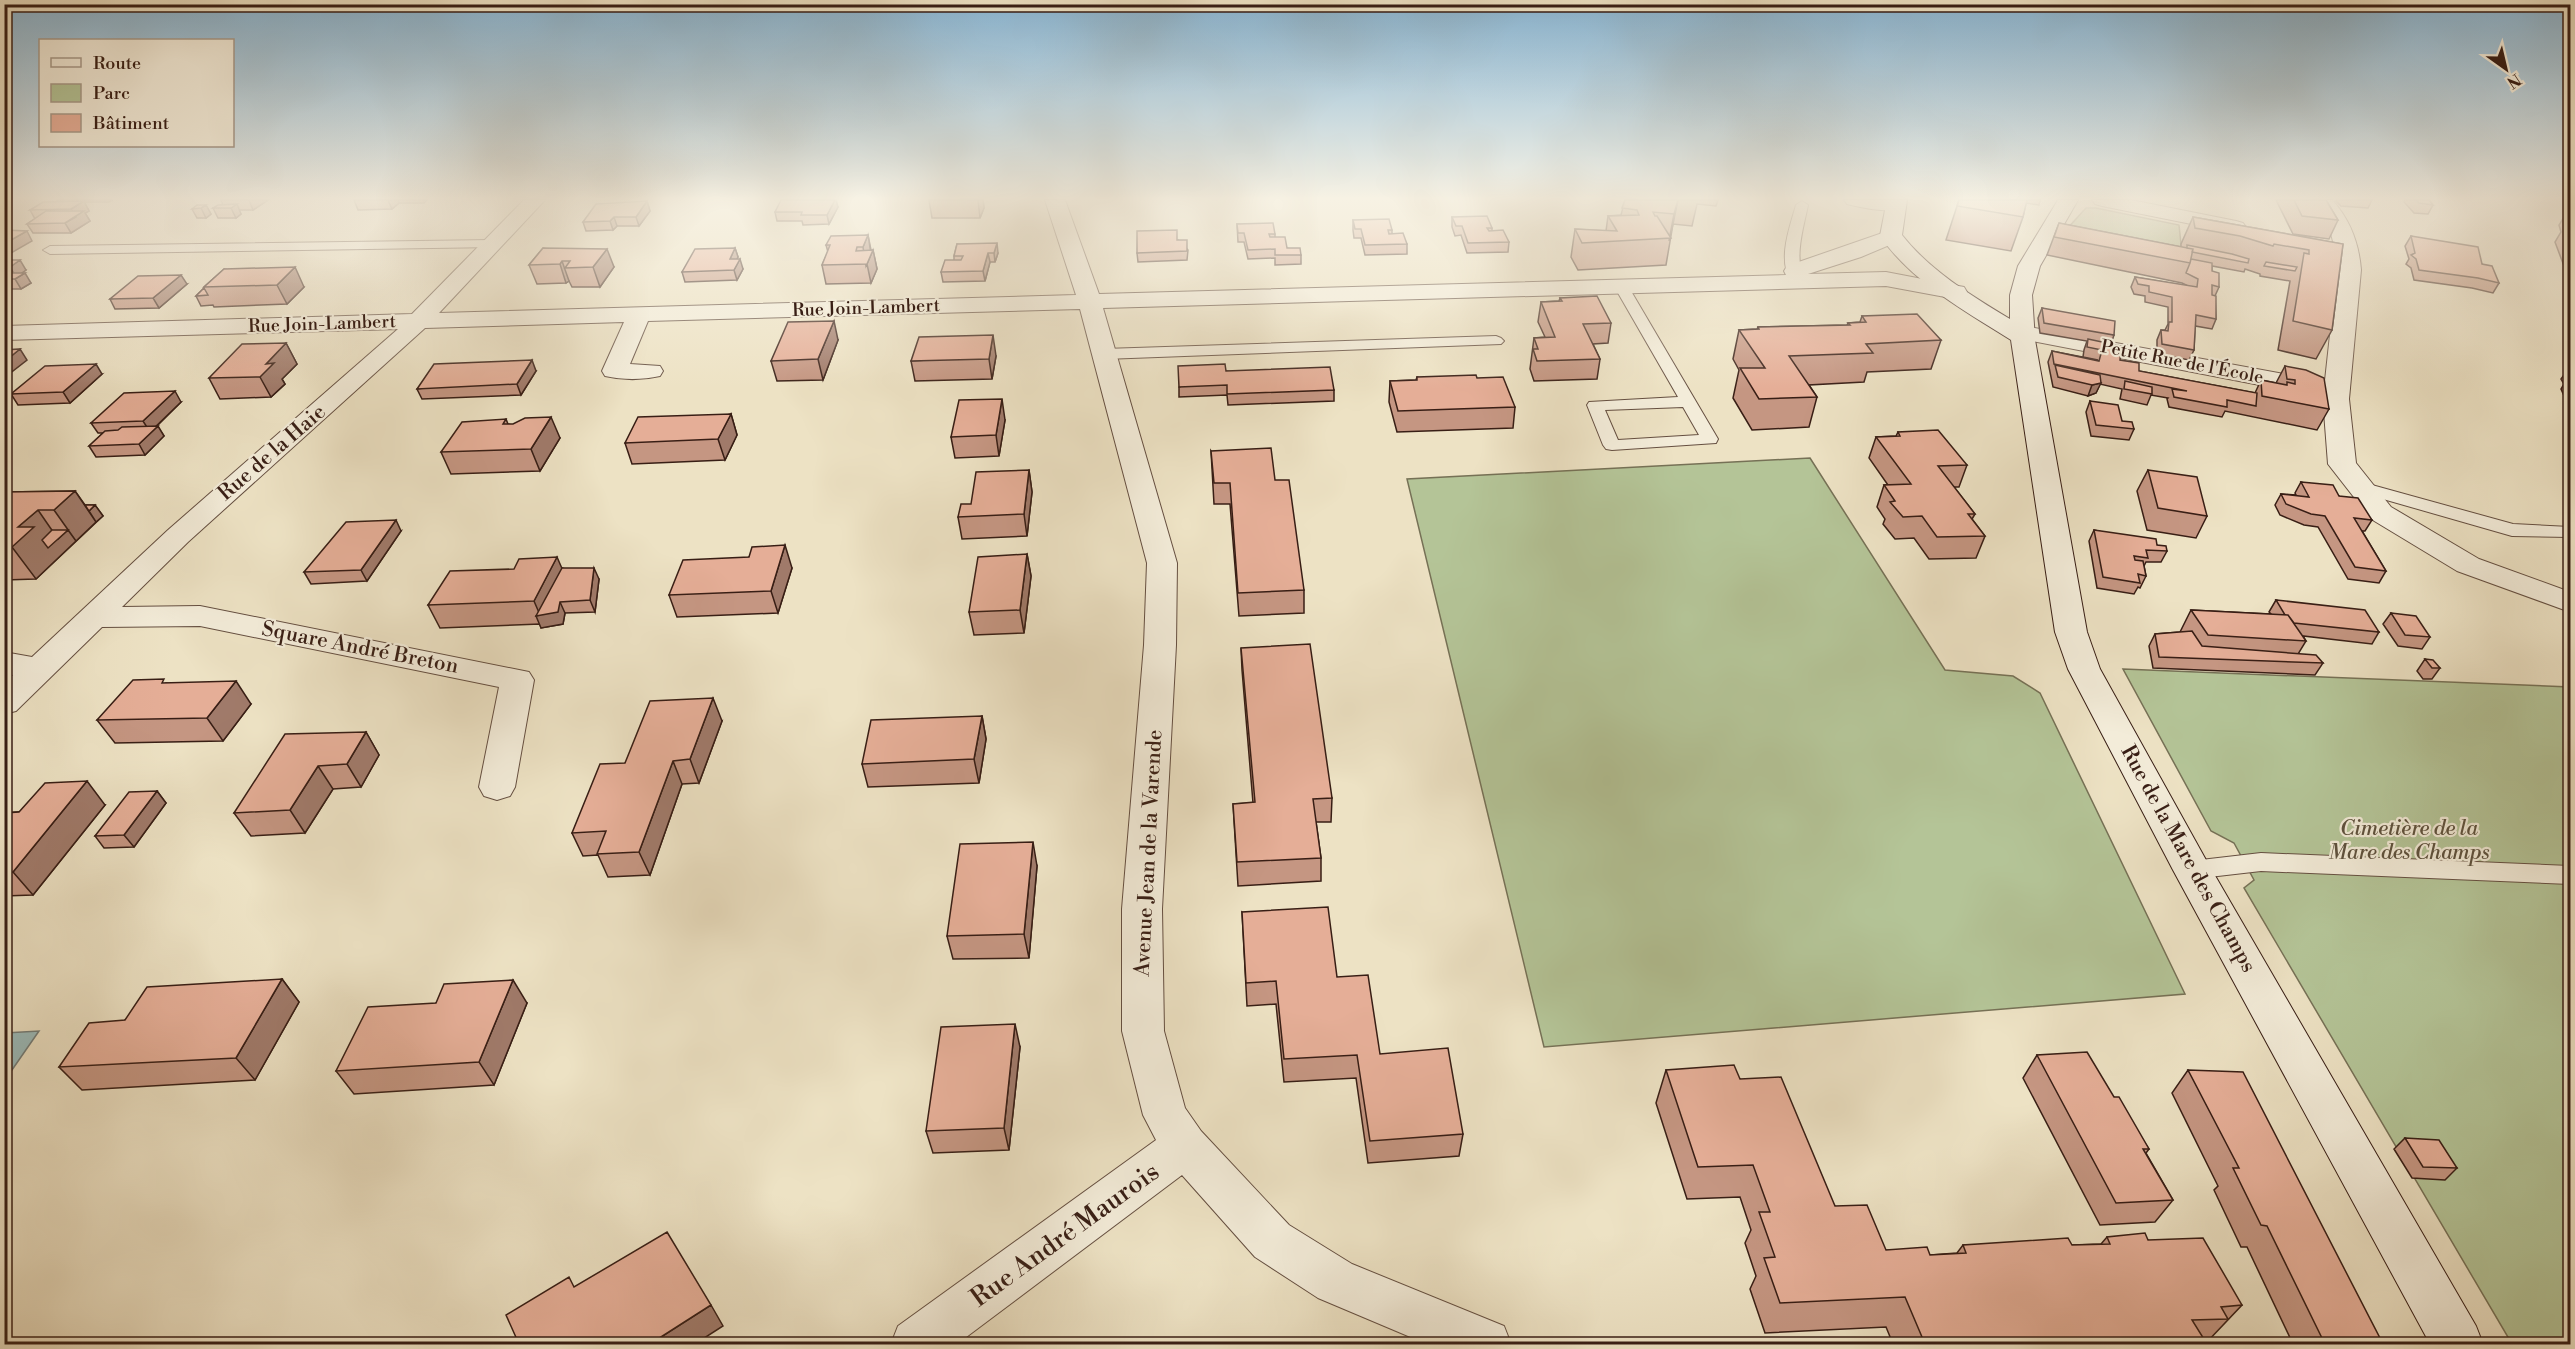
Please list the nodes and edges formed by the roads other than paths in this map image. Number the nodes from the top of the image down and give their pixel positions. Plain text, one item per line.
1 (474, 263) edge
2 (1077, 263) edge
3 (1793, 263) edge
4 (1827, 263) edge
5 (1914, 263) edge
6 (2031, 263) edge
7 (2346, 263) edge
8 (1794, 277) junction
9 (1621, 286) junction
10 (1956, 292) junction
11 (2021, 295) junction
12 (1090, 301) junction
13 (639, 314) junction
14 (417, 321) junction
15 (4, 333) edge
16 (2023, 335) junction
17 (1496, 341) dead end
18 (1104, 354) junction
19 (651, 370) dead end
20 (2306, 386) edge
21 (1688, 402) junction
22 (2361, 487) junction
23 (2571, 532) edge
24 (2571, 603) edge
25 (95, 617) junction
26 (4, 663) edge
27 (40, 669) junction
28 (4, 703) edge
29 (497, 787) dead end
30 (2192, 870) junction
31 (2566, 880) edge
32 (1185, 1146) junction
33 (1470, 1342) edge
34 (916, 1344) edge
35 (2458, 1344) edge

1 - 14 street, Rue de la Haie
2 - 12 street, Avenue Jean de la Varende
3 - 8 lane
4 - 8 street
5 - 10 street
6 - 11 street, Rue de la Mare des Champs
7 - 22 street
8 - 9 street, Rue Join-Lambert
8 - 10 street, Rue Join-Lambert
9 - 12 street, Rue Join-Lambert
9 - 21 lane
10 - 11 street, Rue Join-Lambert
10 - 16 street
11 - 16 street, Rue de la Mare des Champs
12 - 13 street, Rue Join-Lambert
12 - 18 street, Avenue Jean de la Varende
13 - 14 street, Rue Join-Lambert
13 - 19 street
14 - 15 street, Rue Join-Lambert
14 - 25 street, Rue de la Haie
16 - 20 street, Petite Rue de l'École
16 - 30 street, Rue de la Mare des Champs
17 - 18 lane
18 - 32 street, Avenue Jean de la Varende
21 - 21 lane
22 - 23 lane
22 - 24 street
25 - 27 street, Rue de la Haie
25 - 29 street, Square André Breton
26 - 27 street
27 - 28 street, Rue de la Haie
30 - 31 lane
30 - 35 street, Rue de la Mare des Champs
32 - 33 street, Avenue Jean de la Varende
32 - 34 street, Rue André Maurois

